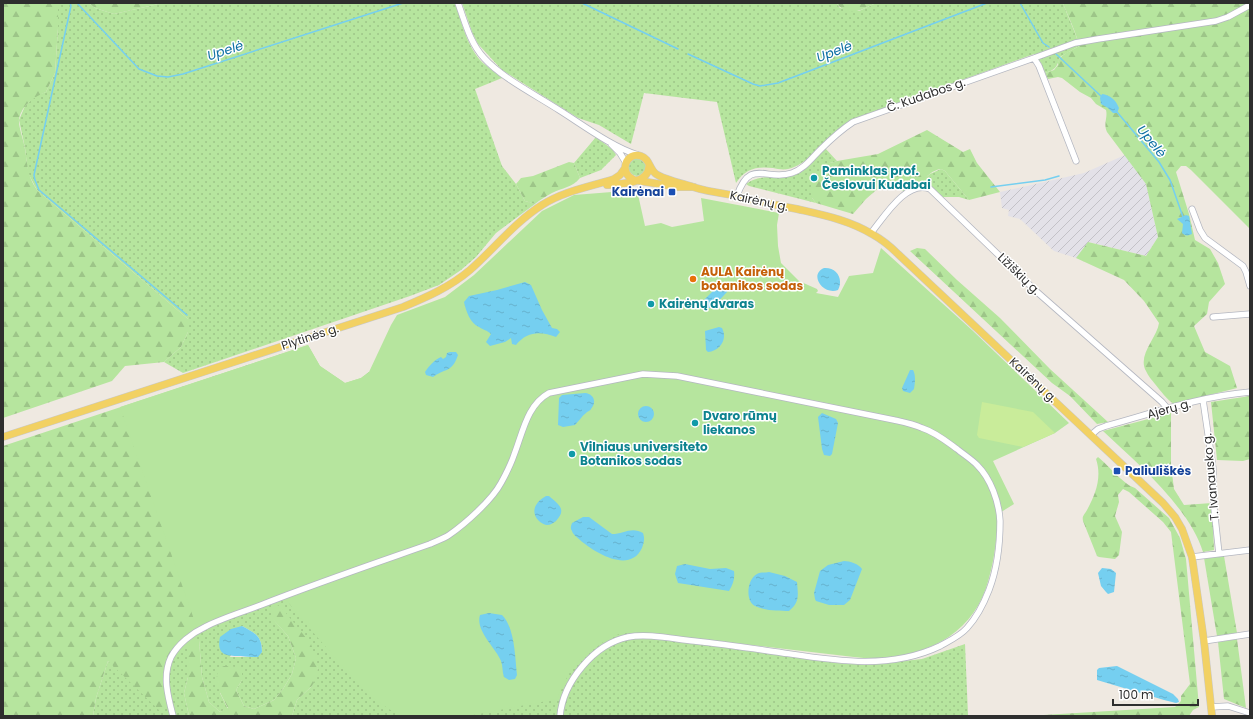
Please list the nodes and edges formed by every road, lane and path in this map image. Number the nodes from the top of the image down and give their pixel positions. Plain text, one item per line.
1 (458, 3) edge
2 (1250, 5) edge
3 (1034, 58) junction
4 (603, 138) junction
5 (638, 156) junction
6 (1076, 161) dead end
7 (625, 166) junction
8 (649, 166) junction
9 (638, 180) junction
10 (590, 186) junction
11 (694, 188) junction
12 (737, 196) junction
13 (1192, 209) dead end
14 (871, 233) junction
15 (1250, 286) edge
16 (1250, 314) edge
17 (1213, 317) dead end
18 (1250, 392) edge
19 (1203, 400) junction
20 (1168, 409) junction
21 (1091, 435) junction
22 (3, 437) edge
23 (1250, 550) edge
24 (1219, 554) junction
25 (1192, 557) junction
26 (1250, 634) edge
27 (1204, 641) junction
28 (1211, 706) junction
29 (1250, 713) edge
30 (173, 716) edge
31 (560, 716) edge
32 (1212, 716) edge

1 - 4 street
2 - 3 street, Č. Kudabos g.
3 - 6 street
3 - 12 street, Č. Kudabos g.
4 - 5 street
4 - 7 street
5 - 7 main road
5 - 8 main road
7 - 9 main road
7 - 10 main road, Plytinės g.
8 - 9 main road
8 - 11 main road, Kairėnų g.
9 - 10 main road, Plytinės g.
9 - 11 main road, Kairėnų g.
10 - 22 main road, Plytinės g.
11 - 12 main road, Kairėnų g.
12 - 14 main road, Kairėnų g.
13 - 15 street
14 - 20 street, Ližiškių g.
14 - 21 main road, Kairėnų g.
16 - 17 street
18 - 19 street, Ajerų g.
19 - 20 street, Ajerų g.
19 - 24 street, T. Ivanausko g.
20 - 21 street, Ajerų g.
21 - 25 main road, Kairėnų g.
23 - 24 street
24 - 25 street
25 - 27 main road, Kairėnų g.
26 - 27 street
27 - 28 main road, Kairėnų g.
28 - 29 street
28 - 32 main road, Kairėnų g.
30 - 31 street

